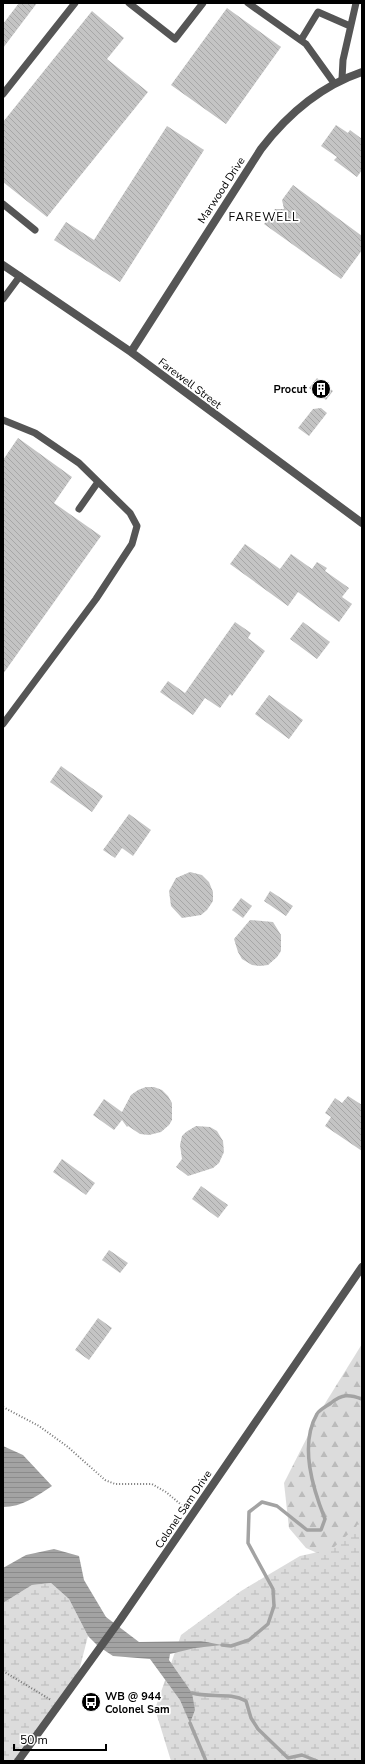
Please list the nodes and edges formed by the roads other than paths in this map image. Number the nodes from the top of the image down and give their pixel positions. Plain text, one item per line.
1 (75, 3) edge
2 (129, 3) edge
3 (204, 3) edge
4 (248, 3) edge
5 (356, 3) edge
6 (350, 26) junction
7 (301, 40) junction
8 (362, 72) edge
9 (342, 79) junction
10 (334, 83) junction
11 (3, 94) edge
12 (3, 204) edge
13 (35, 230) dead end
14 (3, 264) edge
15 (20, 276) junction
16 (3, 299) edge
17 (131, 352) junction
18 (3, 420) edge
19 (98, 482) junction
20 (79, 509) dead end
21 (362, 523) edge
22 (3, 724) edge
23 (362, 1267) edge
24 (18, 1761) edge

1 - 11 lane
2 - 3 lane
4 - 7 lane
5 - 6 lane
6 - 7 lane
6 - 9 lane
7 - 10 lane
8 - 9 street, Marwood Drive
9 - 10 street, Marwood Drive
10 - 17 street, Marwood Drive
12 - 13 lane
14 - 15 street, Farewell Street
15 - 16 lane
15 - 17 street, Farewell Street
17 - 21 street, Farewell Street
18 - 19 lane
19 - 20 lane
19 - 22 lane
23 - 24 street, Colonel Sam Drive

